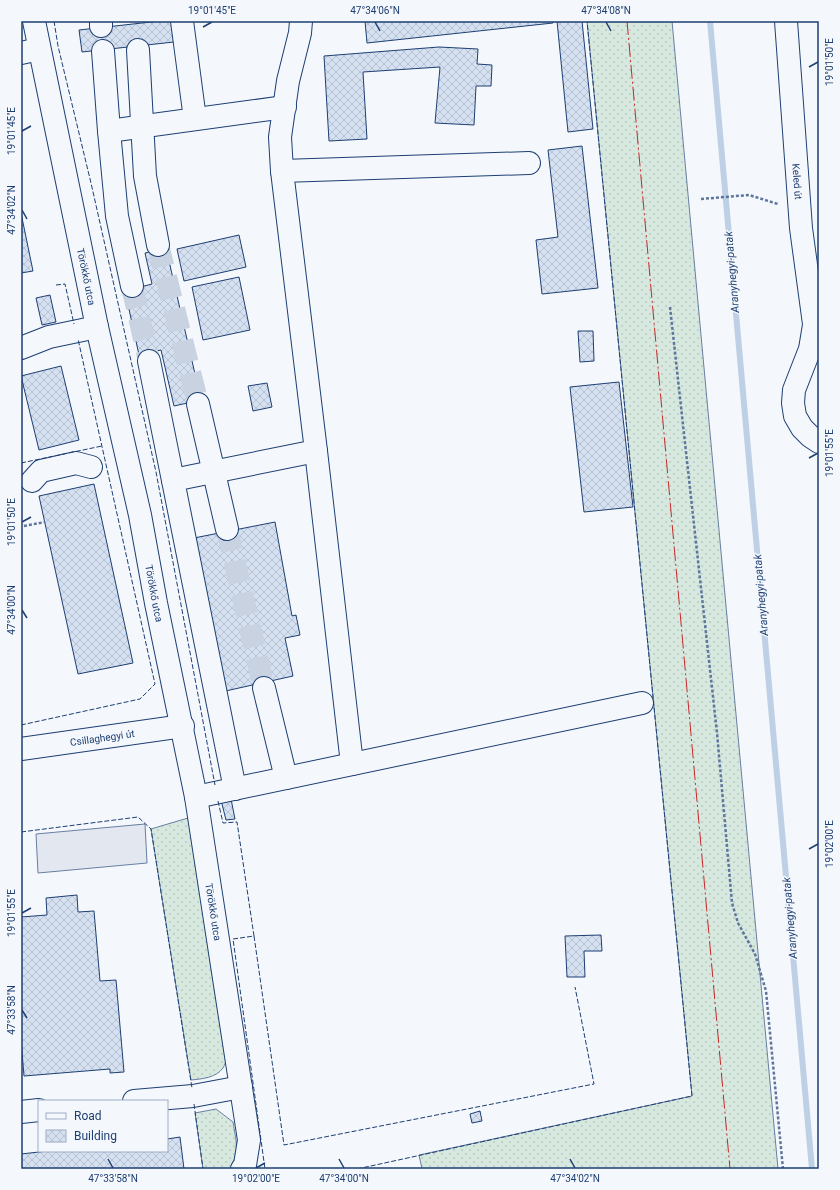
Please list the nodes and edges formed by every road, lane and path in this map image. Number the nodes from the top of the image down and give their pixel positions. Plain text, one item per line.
1 (34, 21) edge
2 (182, 21) edge
3 (301, 21) edge
4 (786, 21) edge
5 (138, 50) dead end
6 (30, 51) edge
7 (103, 51) dead end
8 (285, 108) junction
9 (195, 119) junction
10 (142, 126) junction
11 (109, 131) junction
12 (529, 163) dead end
13 (282, 171) junction
14 (701, 199) dead end
15 (800, 219) junction
16 (158, 245) tunnel mouth
17 (819, 259) edge
18 (132, 286) tunnel mouth
19 (670, 307) dead end
20 (97, 327) junction
21 (21, 332) edge
22 (817, 333) edge
23 (49, 336) junction
24 (21, 348) edge
25 (150, 361) tunnel mouth
26 (198, 404) tunnel mouth
27 (819, 442) edge
28 (316, 451) junction
29 (91, 467) dead end
30 (214, 472) junction
31 (173, 480) junction
32 (32, 481) dead end
33 (45, 522) dead end
34 (24, 526) dead end
35 (227, 528) tunnel mouth
36 (264, 688) tunnel mouth
37 (642, 703) dead end
38 (183, 726) junction
39 (21, 749) edge
40 (352, 764) junction
41 (286, 778) junction
42 (235, 789) junction
43 (196, 796) junction
44 (241, 1087) junction
45 (146, 1100) edge
46 (38, 1110) edge
47 (21, 1112) edge
48 (242, 1169) edge
49 (783, 1169) edge

1 - 6 street, Törökkő utca
2 - 9 street
3 - 8 street
4 - 15 street, Keled út
5 - 10 street
6 - 20 street, Törökkő utca
7 - 11 street
8 - 9 street
8 - 13 street
9 - 10 street
10 - 11 street
10 - 16 street
11 - 18 street
12 - 13 street
13 - 28 street
14 - 15 path
15 - 17 street
15 - 22 street, Keled út
19 - 49 path
20 - 23 street
20 - 38 street, Törökkő utca
21 - 23 street
22 - 27 street, Keled út
23 - 24 street
25 - 31 street
26 - 30 street
28 - 30 street
28 - 40 street
29 - 32 street
30 - 31 street
30 - 35 street
31 - 42 street
33 - 34 path
36 - 41 street
37 - 40 street
38 - 39 street, Csillaghegyi út
38 - 43 street, Törökkő utca
40 - 41 street
41 - 42 street
42 - 43 street
43 - 44 street, Törökkő utca
44 - 45 street
44 - 48 street, Törökkő utca
46 - 47 street

